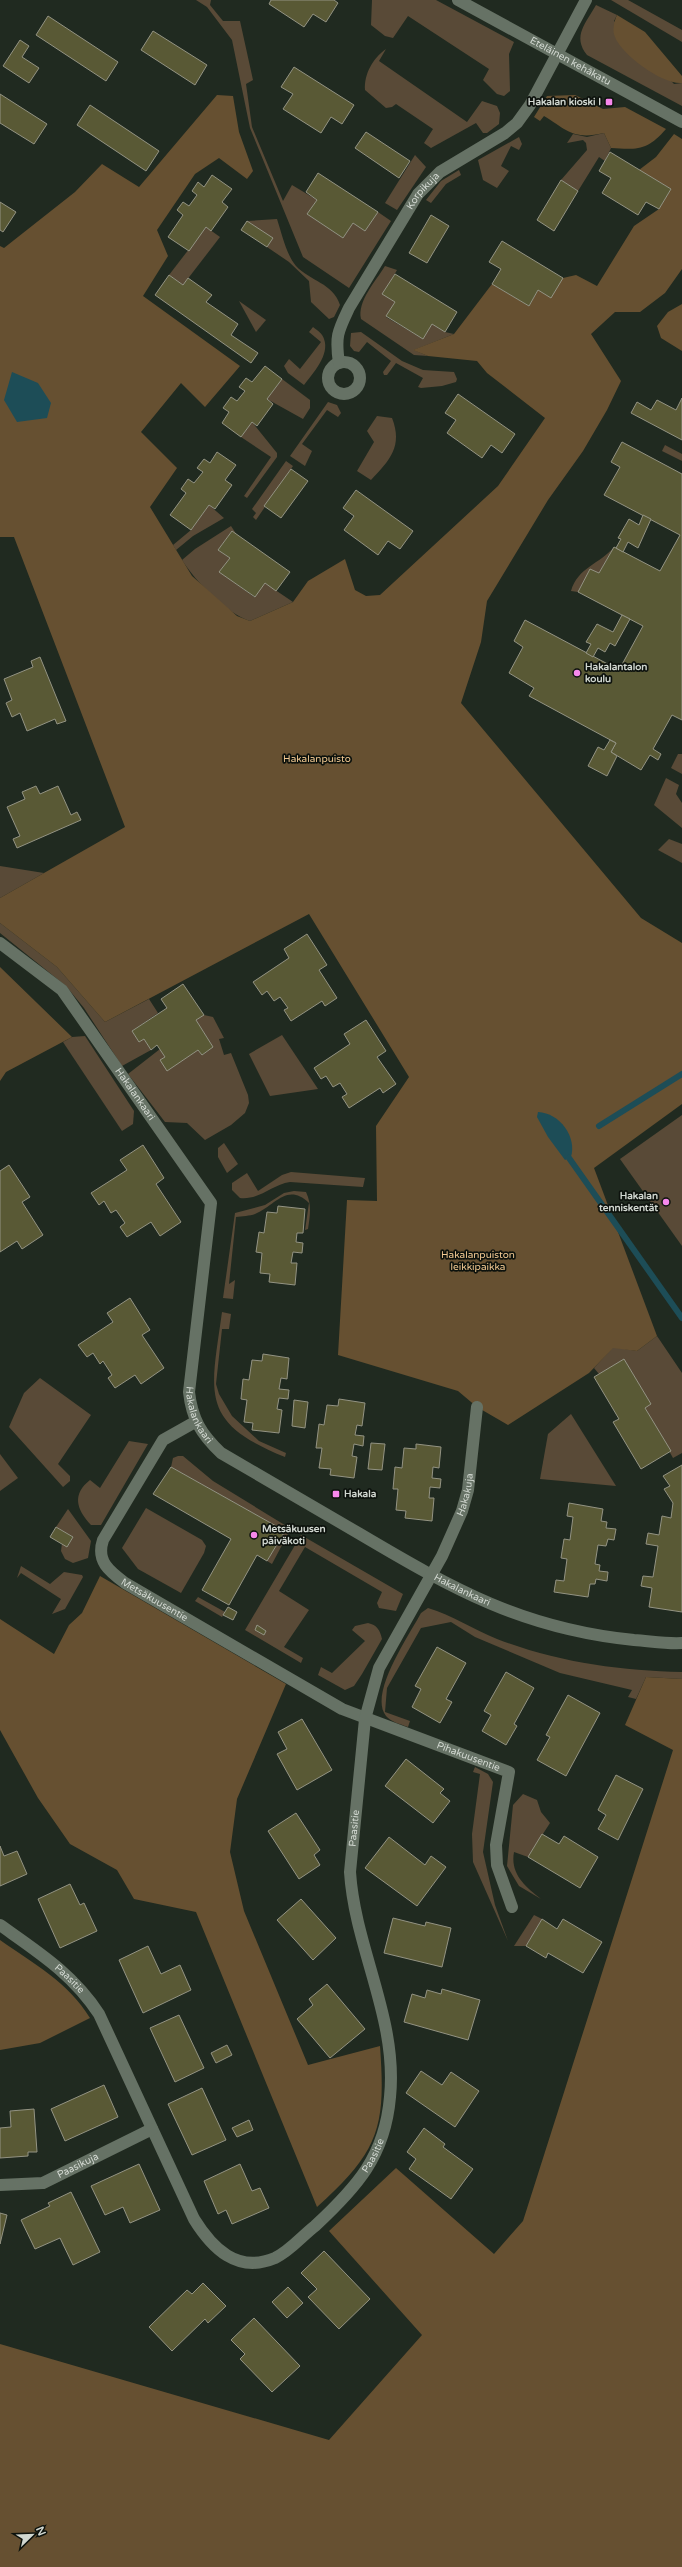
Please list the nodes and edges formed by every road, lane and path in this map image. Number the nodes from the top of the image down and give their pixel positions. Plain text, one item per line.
1 (458, 0) edge
2 (586, 0) edge
3 (558, 55) junction
4 (682, 122) edge
5 (339, 362) dead end
6 (0, 943) edge
7 (477, 1407) dead end
8 (195, 1422) junction
9 (430, 1576) junction
10 (682, 1643) edge
11 (365, 1719) junction
12 (512, 1907) dead end
13 (0, 1924) edge
14 (152, 2129) junction
15 (0, 2185) edge

1 - 3 street, Eteläinen kehäkatu
2 - 3 street, Korpikuja
3 - 4 street, Eteläinen kehäkatu
3 - 5 street, Korpikuja
6 - 8 street, Hakalankaari
7 - 9 street, Hakakuja
8 - 9 street, Hakalankaari
8 - 11 street, Metsäkuusentie
9 - 10 street, Hakalankaari
9 - 11 street, Paasitie
11 - 12 street, Pihakuusentie
11 - 14 street, Paasitie
13 - 14 street, Paasitie
14 - 15 street, Paasikuja

